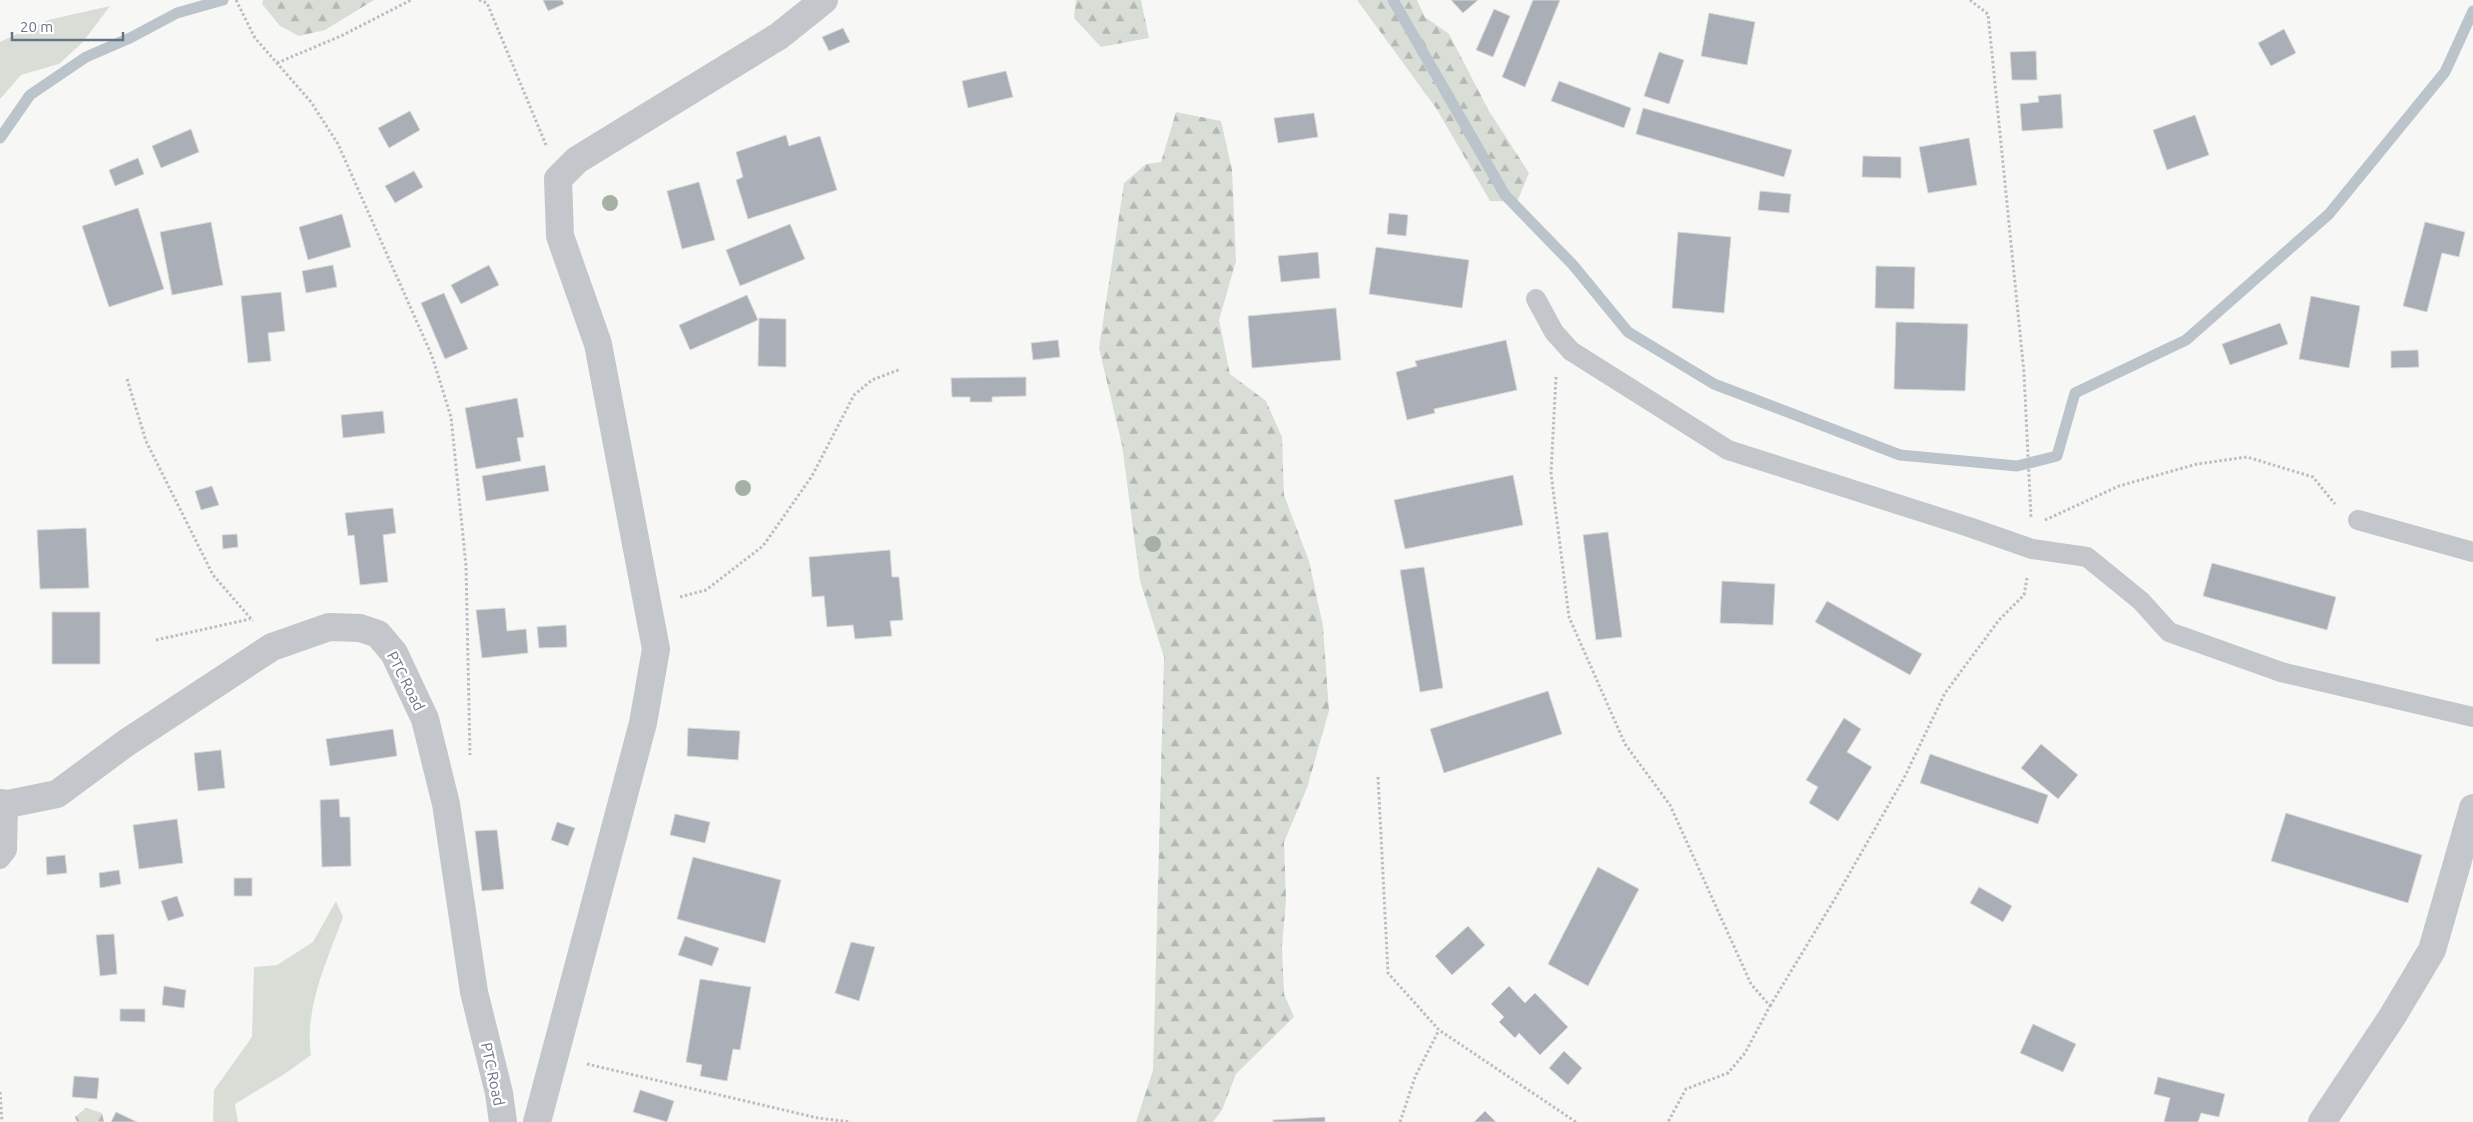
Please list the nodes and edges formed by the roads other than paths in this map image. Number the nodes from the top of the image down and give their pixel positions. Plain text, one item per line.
1 (824, 0) edge
2 (1536, 299) dead end
3 (2358, 520) road end
4 (2473, 552) edge
5 (2473, 717) edge
6 (4, 804) edge
7 (2473, 808) edge
8 (0, 859) edge
9 (503, 1122) edge
10 (537, 1122) edge
11 (2322, 1122) edge

1 - 10 street
2 - 5 lane
3 - 4 lane
6 - 8 lane
6 - 9 street, PTC Road
7 - 11 street

